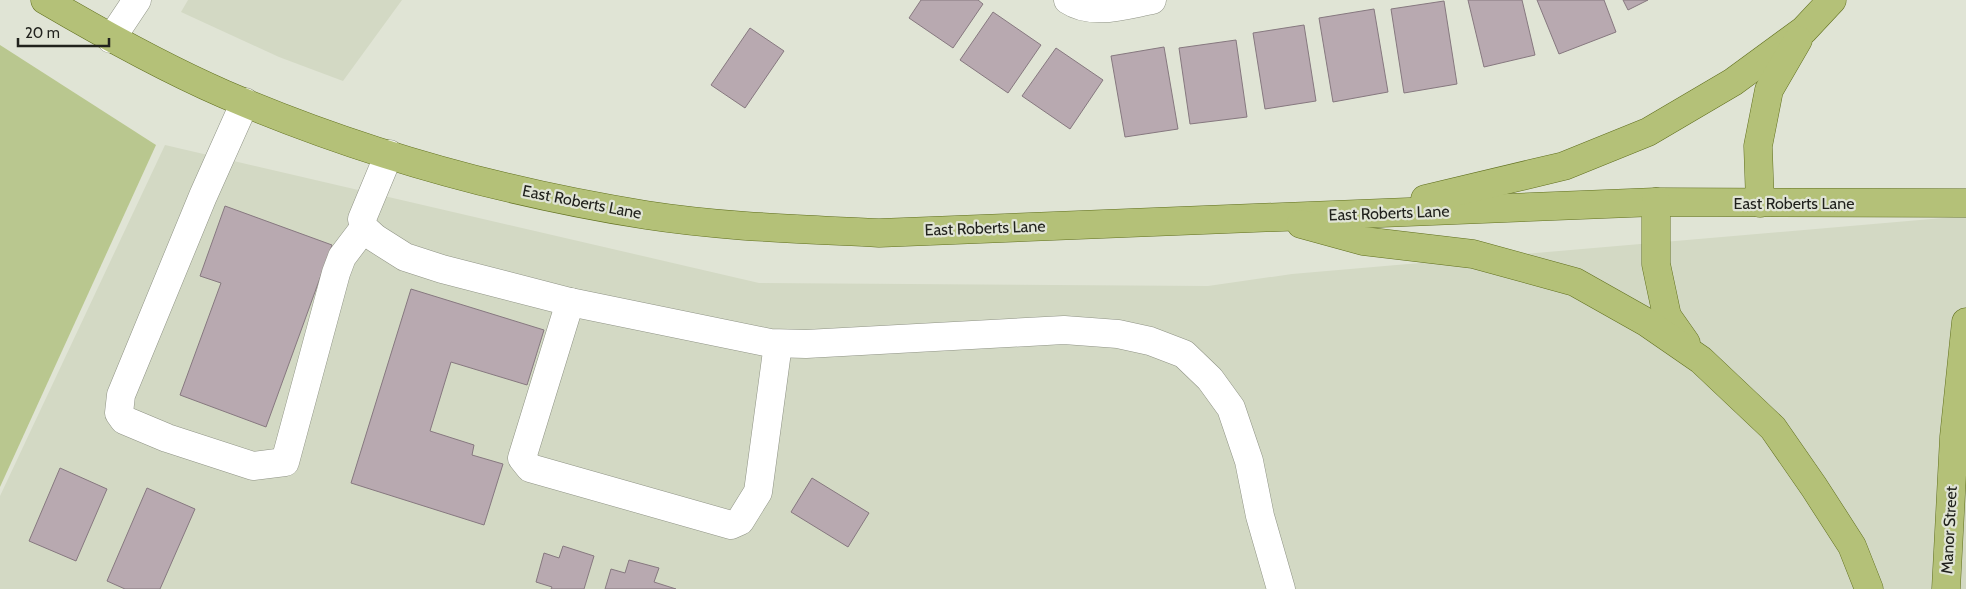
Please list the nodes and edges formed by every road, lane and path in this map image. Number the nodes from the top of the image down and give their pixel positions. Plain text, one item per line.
1 (45, 0) edge
2 (137, 0) edge
3 (1068, 0) edge
4 (1152, 0) edge
5 (1832, 0) edge
6 (1804, 30) junction
7 (111, 38) junction
8 (245, 102) junction
9 (389, 154) junction
10 (1656, 202) junction
11 (1760, 203) junction
12 (1966, 203) edge
13 (1364, 214) junction
14 (1278, 217) junction
15 (364, 228) junction
16 (570, 302) junction
17 (1966, 322) edge
18 (778, 344) junction
19 (1701, 360) junction
20 (1281, 589) edge
21 (1868, 589) edge
22 (1946, 589) edge

1 - 7 main road, East Roberts Lane
2 - 7 street
3 - 4 street
5 - 6 main road
6 - 11 main road
6 - 13 main road
7 - 8 main road, East Roberts Lane
8 - 9 main road, East Roberts Lane
8 - 15 street
9 - 14 main road, East Roberts Lane
9 - 15 street
10 - 11 main road, East Roberts Lane
10 - 13 main road, East Roberts Lane
10 - 19 main road
11 - 12 main road, East Roberts Lane
13 - 14 main road, East Roberts Lane
14 - 19 main road
15 - 16 street
16 - 18 street
16 - 18 street
17 - 22 main road, Manor Street
18 - 20 street
19 - 21 main road

